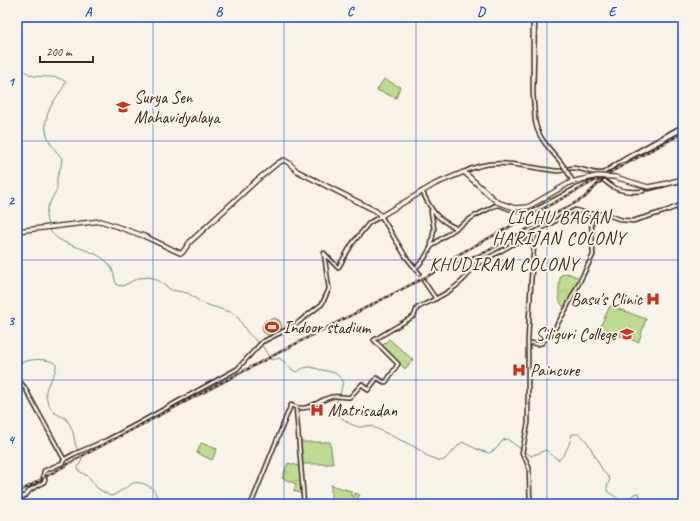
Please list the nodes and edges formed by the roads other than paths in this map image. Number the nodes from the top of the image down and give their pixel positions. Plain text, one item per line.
1 (534, 17) edge
2 (683, 126) edge
3 (683, 129) edge
4 (618, 163) junction
5 (464, 172) junction
6 (599, 174) junction
7 (600, 178) junction
8 (680, 181) edge
9 (574, 182) junction
10 (648, 189) dead end
11 (643, 190) dead end
12 (422, 192) junction
13 (683, 204) edge
14 (677, 207) junction
15 (431, 210) junction
16 (591, 214) junction
17 (381, 216) junction
18 (683, 216) edge
19 (456, 228) junction
20 (17, 230) edge
21 (535, 233) junction
22 (431, 247) junction
23 (415, 270) junction
24 (419, 273) dead end
25 (423, 280) dead end
26 (436, 299) junction
27 (528, 340) junction
28 (531, 343) junction
29 (528, 346) junction
30 (17, 378) edge
31 (296, 407) junction
32 (64, 459) dead end
33 (17, 500) edge
34 (251, 504) edge
35 (304, 504) edge
36 (530, 504) edge

1 - 9 street, bridge
2 - 4 street
3 - 4 street
4 - 6 street
5 - 6 street
5 - 9 main road, bridge
5 - 12 main road
6 - 7 street
7 - 11 street
7 - 19 street
8 - 9 main road, bridge
8 - 10 street
12 - 15 street
12 - 17 main road
13 - 14 street
14 - 16 street
14 - 18 street
15 - 19 street
15 - 22 street
16 - 21 street
16 - 28 street
17 - 20 main road
17 - 23 street
17 - 33 street
19 - 22 street
21 - 26 street
21 - 27 street
22 - 23 street
23 - 24 street
25 - 26 street
26 - 31 street
27 - 28 street
27 - 29 street
28 - 29 street
29 - 36 street
30 - 32 street
31 - 34 street
31 - 35 street

